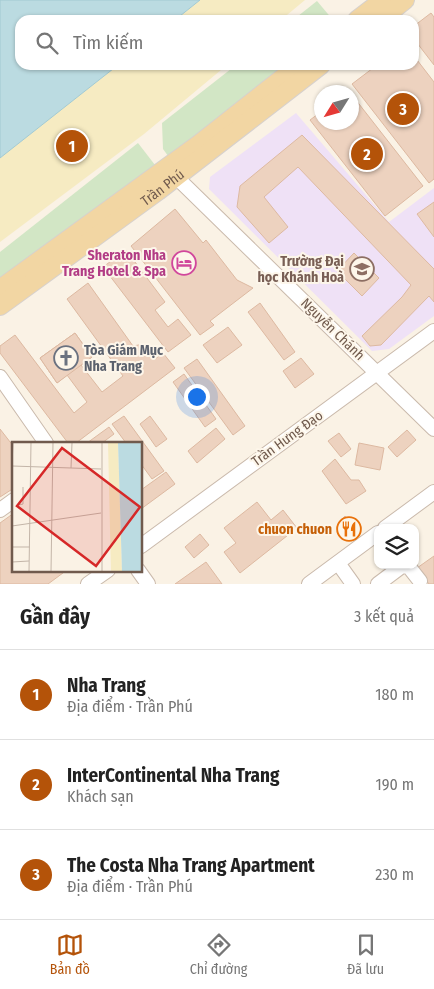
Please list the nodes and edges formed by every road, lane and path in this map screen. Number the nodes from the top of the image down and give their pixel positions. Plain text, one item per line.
1 (383, 0) edge
2 (405, 0) edge
3 (364, 15) edge
4 (386, 15) edge
5 (294, 70) edge
6 (315, 70) edge
7 (171, 172) junction
8 (0, 289) edge
9 (0, 306) edge
10 (434, 331) edge
11 (377, 372) junction
12 (0, 377) edge
13 (434, 429) edge
14 (45, 442) edge
15 (434, 492) edge
16 (12, 501) edge
17 (0, 510) edge
18 (390, 524) edge
19 (374, 536) edge
20 (142, 545) edge
21 (338, 563) junction
22 (105, 572) edge
23 (139, 572) edge
24 (420, 581) dead end
25 (88, 584) edge
26 (148, 584) edge
27 (309, 584) edge
28 (353, 584) edge
29 (378, 584) edge

1 - 3 main road
2 - 4 main road
5 - 7 main road, Trần Phú
6 - 7 main road, Trần Phú
7 - 8 main road, Trần Phú
7 - 9 main road, Trần Phú
7 - 11 street, Nguyễn Chánh
10 - 11 street, Trần Hưng Đạo
11 - 13 street, Nguyễn Chánh
11 - 20 street, Trần Hưng Đạo
12 - 14 street
15 - 18 street
16 - 17 street
19 - 21 street
21 - 27 street
21 - 28 street
22 - 25 street
23 - 26 street
24 - 29 street

